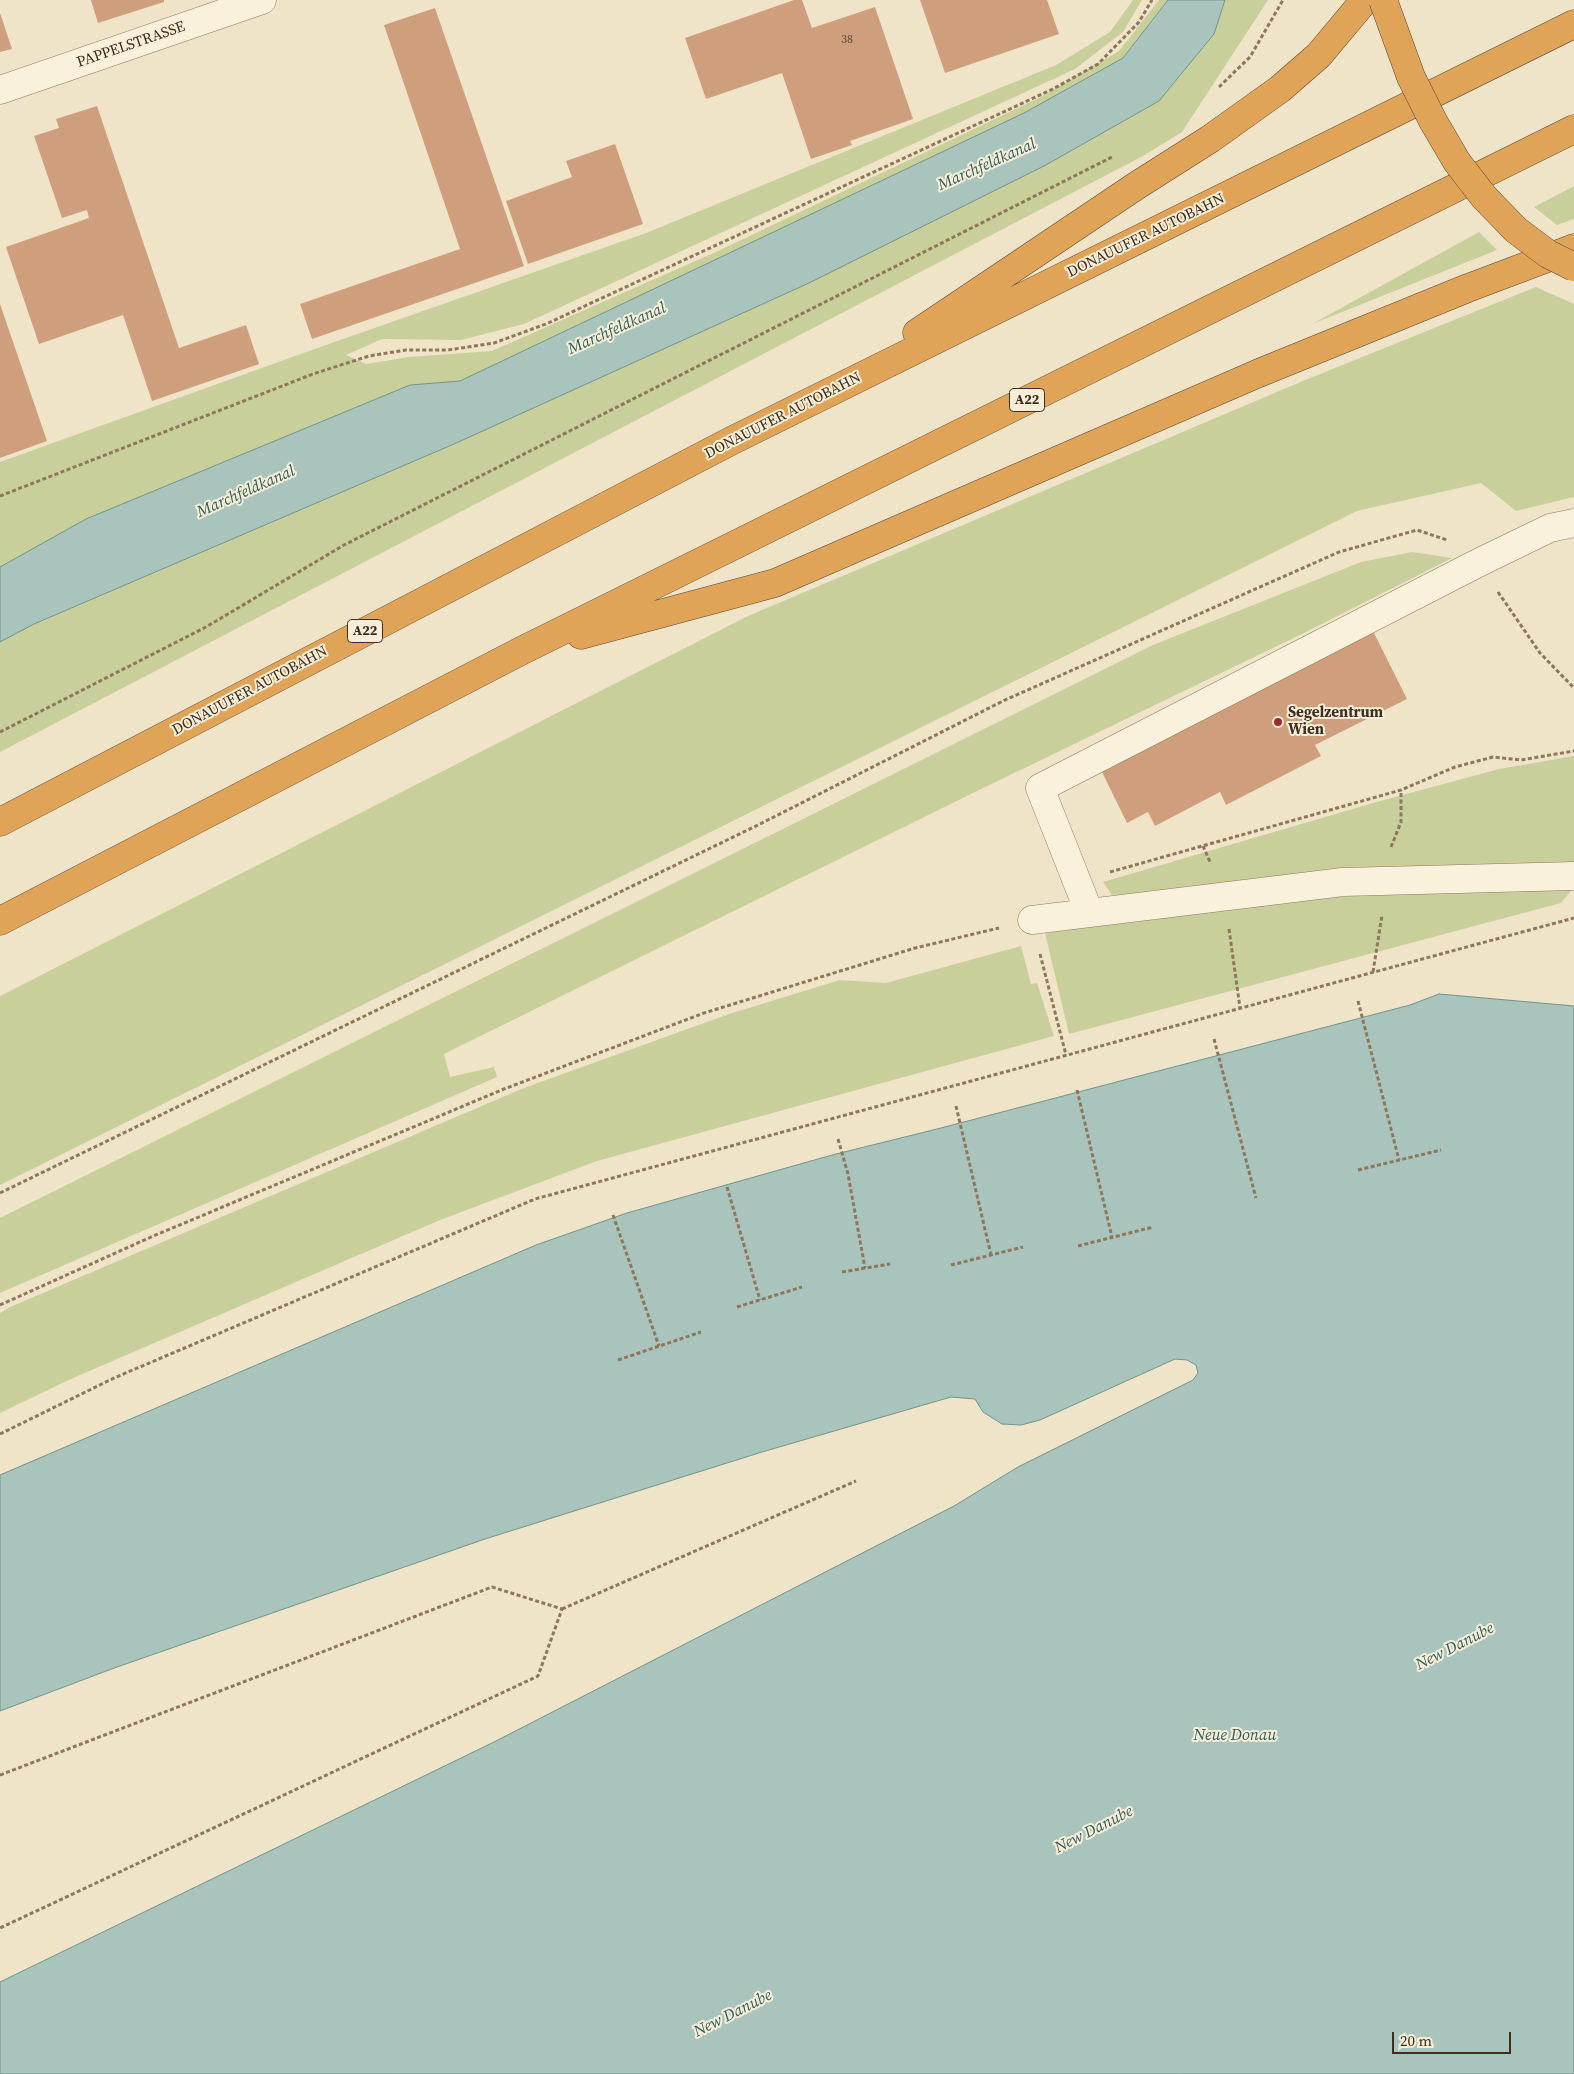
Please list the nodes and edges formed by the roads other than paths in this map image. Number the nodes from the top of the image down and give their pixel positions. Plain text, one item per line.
1 (262, 0) edge
2 (1365, 0) edge
3 (1383, 0) edge
4 (1574, 24) edge
5 (0, 90) edge
6 (1574, 129) edge
7 (1574, 248) edge
8 (1574, 267) edge
9 (828, 394) junction
10 (1574, 523) edge
11 (522, 651) junction
12 (0, 822) edge
13 (1574, 876) edge
14 (1089, 912) junction
15 (1032, 920) road end
16 (0, 921) edge

1 - 5 street, PAPPELSTRASSE
2 - 9 highway
3 - 8 highway, bridge
4 - 9 highway, DONAUUFER AUTOBAHN / A22
6 - 11 highway, A22
7 - 11 highway
9 - 12 highway, DONAUUFER AUTOBAHN / A22
10 - 14 street
11 - 16 highway, A22
13 - 14 street
14 - 15 street

